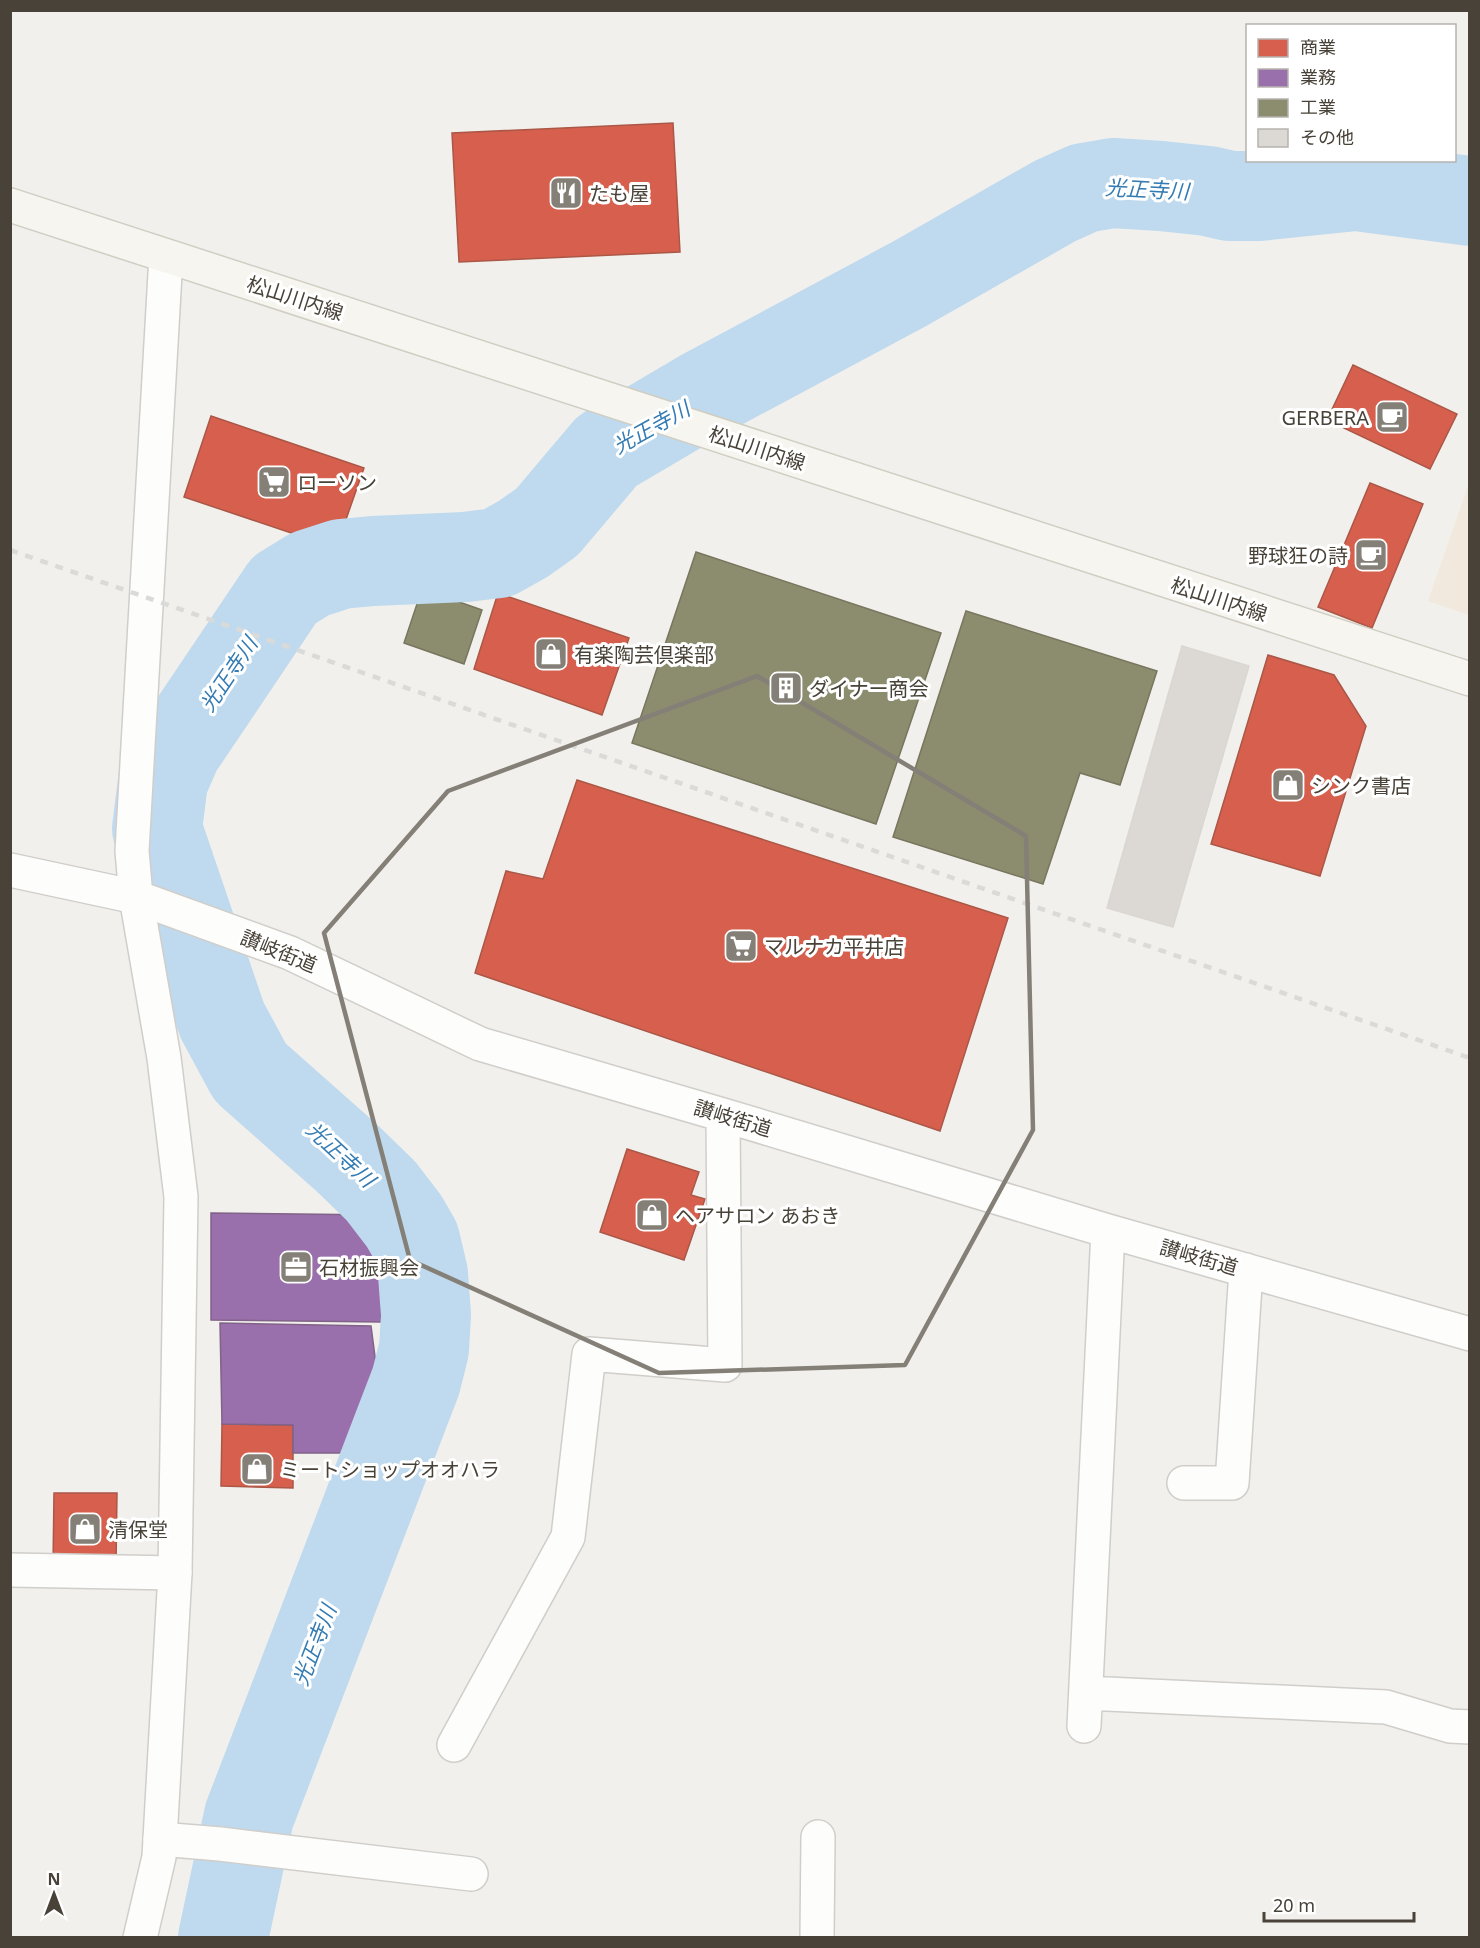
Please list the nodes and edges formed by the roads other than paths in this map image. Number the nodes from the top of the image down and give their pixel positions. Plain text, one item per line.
1 (10, 205) edge
2 (166, 256) junction
3 (1470, 679) edge
4 (10, 870) edge
5 (136, 897) junction
6 (723, 1115) junction
7 (1108, 1231) junction
8 (1246, 1270) junction
9 (1470, 1334) edge
10 (1184, 1483) dead end
11 (10, 1570) edge
12 (175, 1573) junction
13 (1086, 1693) junction
14 (1084, 1726) dead end
15 (1470, 1727) edge
16 (454, 1745) dead end
17 (818, 1837) dead end
18 (160, 1839) junction
19 (471, 1874) dead end
20 (140, 1938) edge
21 (817, 1938) edge

1 - 2 main road, 松山川内線
2 - 3 main road, 松山川内線
2 - 5 street
4 - 5 street, 讃岐街道
5 - 6 street, 讃岐街道
5 - 12 street
6 - 7 street, 讃岐街道
6 - 16 street
7 - 8 street, 讃岐街道
7 - 13 street
8 - 9 street, 讃岐街道
8 - 10 street
11 - 12 street
12 - 18 street
13 - 14 street
13 - 15 street
17 - 21 street
18 - 19 street
18 - 20 street

